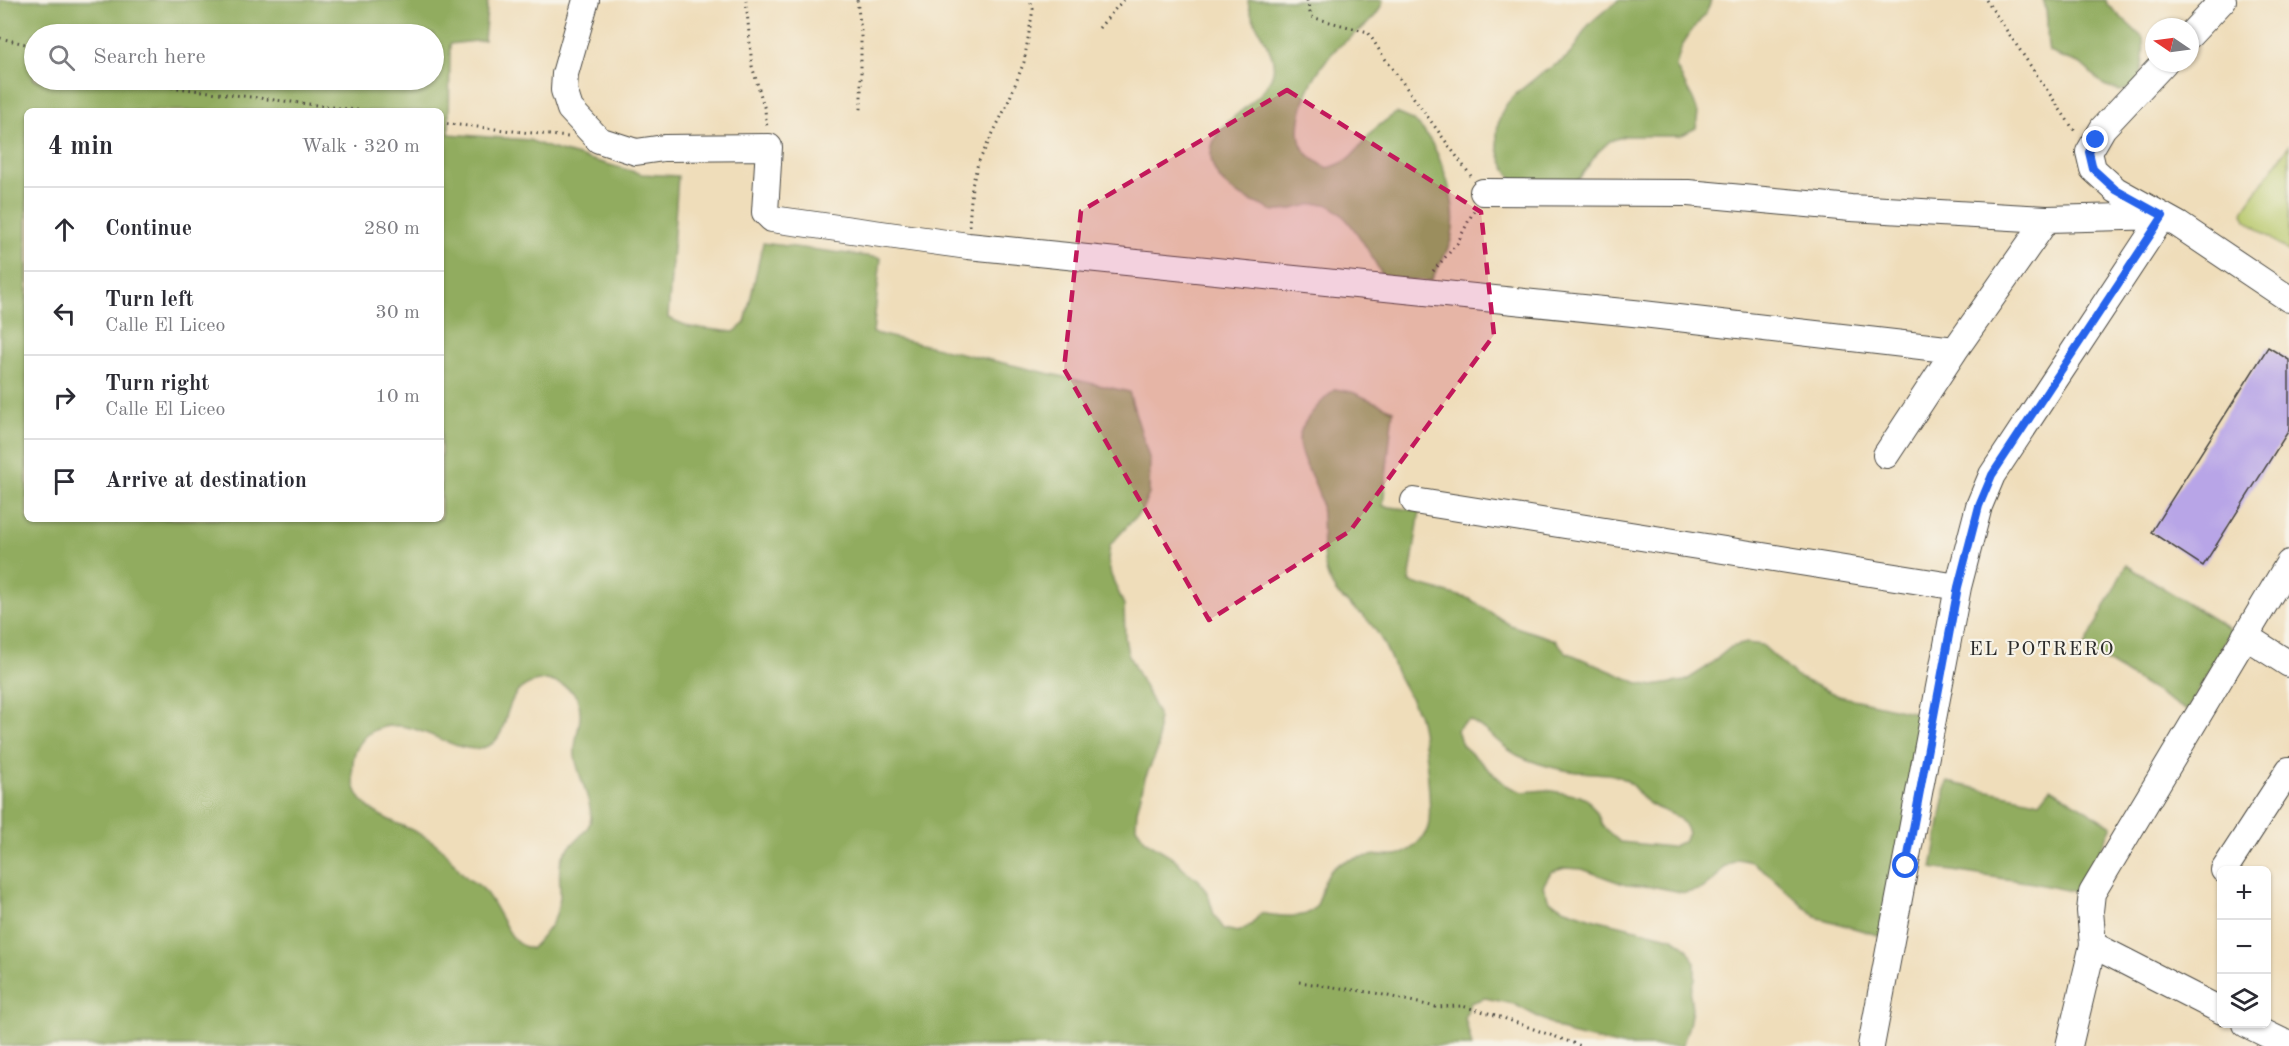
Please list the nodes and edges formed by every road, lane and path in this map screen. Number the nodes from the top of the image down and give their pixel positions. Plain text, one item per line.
1 (586, 0) edge
2 (746, 0) edge
3 (857, 0) edge
4 (1030, 0) edge
5 (1122, 0) edge
6 (1307, 0) edge
7 (1986, 0) edge
8 (2223, 0) edge
9 (2199, 25) edge
10 (1099, 28) dead end
11 (0, 38) edge
12 (24, 44) edge
13 (2156, 72) edge
14 (194, 90) edge
15 (341, 108) edge
16 (861, 112) dead end
17 (444, 123) edge
18 (599, 140) junction
19 (769, 147) junction
20 (2089, 152) junction
21 (1483, 192) junction
22 (2163, 216) junction
23 (2047, 219) junction
24 (968, 246) junction
25 (1416, 291) junction
26 (2289, 298) edge
27 (1955, 350) junction
28 (1886, 455) dead end
29 (1414, 501) dead end
30 (2289, 563) edge
31 (1958, 587) junction
32 (2245, 636) junction
33 (2289, 664) edge
34 (2289, 770) edge
35 (2227, 866) edge
36 (2092, 945) junction
37 (1299, 981) dead end
38 (2217, 1008) edge
39 (2256, 1028) edge
40 (2289, 1045) edge
41 (1580, 1046) edge
42 (1871, 1046) edge
43 (2069, 1046) edge

1 - 18 street
2 - 19 path
3 - 16 path
4 - 24 path
5 - 10 path
6 - 21 path
7 - 20 path
8 - 9 street
11 - 12 path
13 - 20 street
14 - 15 path
17 - 18 path
18 - 19 street
19 - 24 street
20 - 22 street
21 - 23 street
21 - 25 path
22 - 23 street
22 - 26 street
22 - 31 street
23 - 27 street
24 - 25 street
25 - 27 street
27 - 28 street
29 - 31 street
30 - 32 street
31 - 42 street
32 - 33 street
32 - 36 street
34 - 35 street
36 - 38 street
36 - 43 street
37 - 41 path
39 - 40 street

